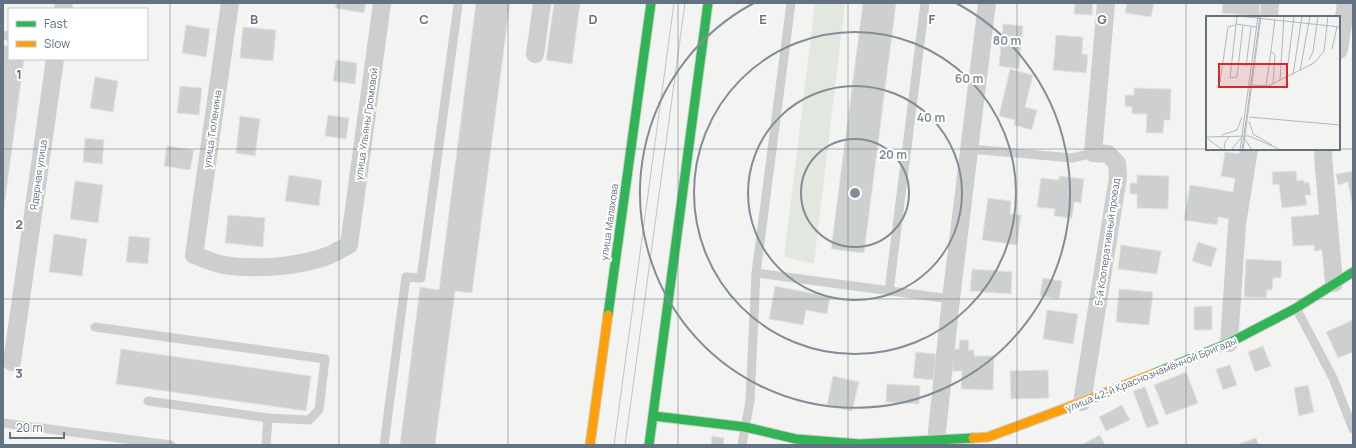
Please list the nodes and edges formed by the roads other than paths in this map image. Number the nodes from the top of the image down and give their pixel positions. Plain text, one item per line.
1 (230, 3) edge
2 (382, 3) edge
3 (542, 3) edge
4 (651, 3) edge
5 (708, 3) edge
6 (791, 3) edge
7 (925, 3) edge
8 (987, 3) edge
9 (1106, 3) edge
10 (1270, 3) edge
11 (1346, 3) edge
12 (458, 5) dead end
13 (1269, 16) edge
14 (1340, 43) edge
15 (535, 54) dead end
16 (55, 60) edge
17 (970, 149) junction
18 (1249, 150) edge
19 (1324, 150) edge
20 (1093, 153) junction
21 (349, 245) joint
22 (1353, 272) edge
23 (756, 273) junction
24 (1334, 283) junction
25 (889, 291) junction
26 (951, 299) junction
27 (1296, 308) junction
28 (96, 327) dead end
29 (1229, 343) junction
30 (12, 362) dead end
31 (148, 401) dead end
32 (1082, 402) junction
33 (654, 416) junction
34 (268, 418) junction
35 (3, 423) edge
36 (745, 427) junction
37 (1353, 429) edge
38 (936, 441) junction
39 (170, 445) edge
40 (266, 445) edge
41 (384, 445) edge
42 (590, 445) edge
43 (649, 445) edge
44 (742, 445) edge

1 - 21 street, улица Тюленина
2 - 21 street, улица Ульяны Громовой
3 - 15 street
4 - 42 main road, улица Малахова
5 - 33 main road
6 - 23 lane
7 - 25 lane
8 - 17 street
9 - 20 street
10 - 13 street
11 - 14 street
12 - 41 lane
16 - 30 street, Ядерная улица
17 - 20 lane
17 - 26 street
18 - 29 street
19 - 24 street
20 - 32 street, 5-й Кооперативный проезд
22 - 24 main road, улица 42-й Краснознамённой Бригады
23 - 25 lane
23 - 36 lane
24 - 27 main road, улица 42-й Краснознамённой Бригады
25 - 26 lane
26 - 38 street
27 - 29 main road, улица 42-й Краснознамённой Бригады
27 - 37 lane
28 - 34 lane
29 - 32 main road, улица 42-й Краснознамённой Бригады
31 - 34 lane
32 - 38 main road, улица 42-й Краснознамённой Бригады
33 - 36 main road, улица 42-й Краснознамённой Бригады
33 - 43 main road
34 - 40 lane
35 - 39 lane
36 - 38 main road, улица 42-й Краснознамённой Бригады
36 - 44 lane

